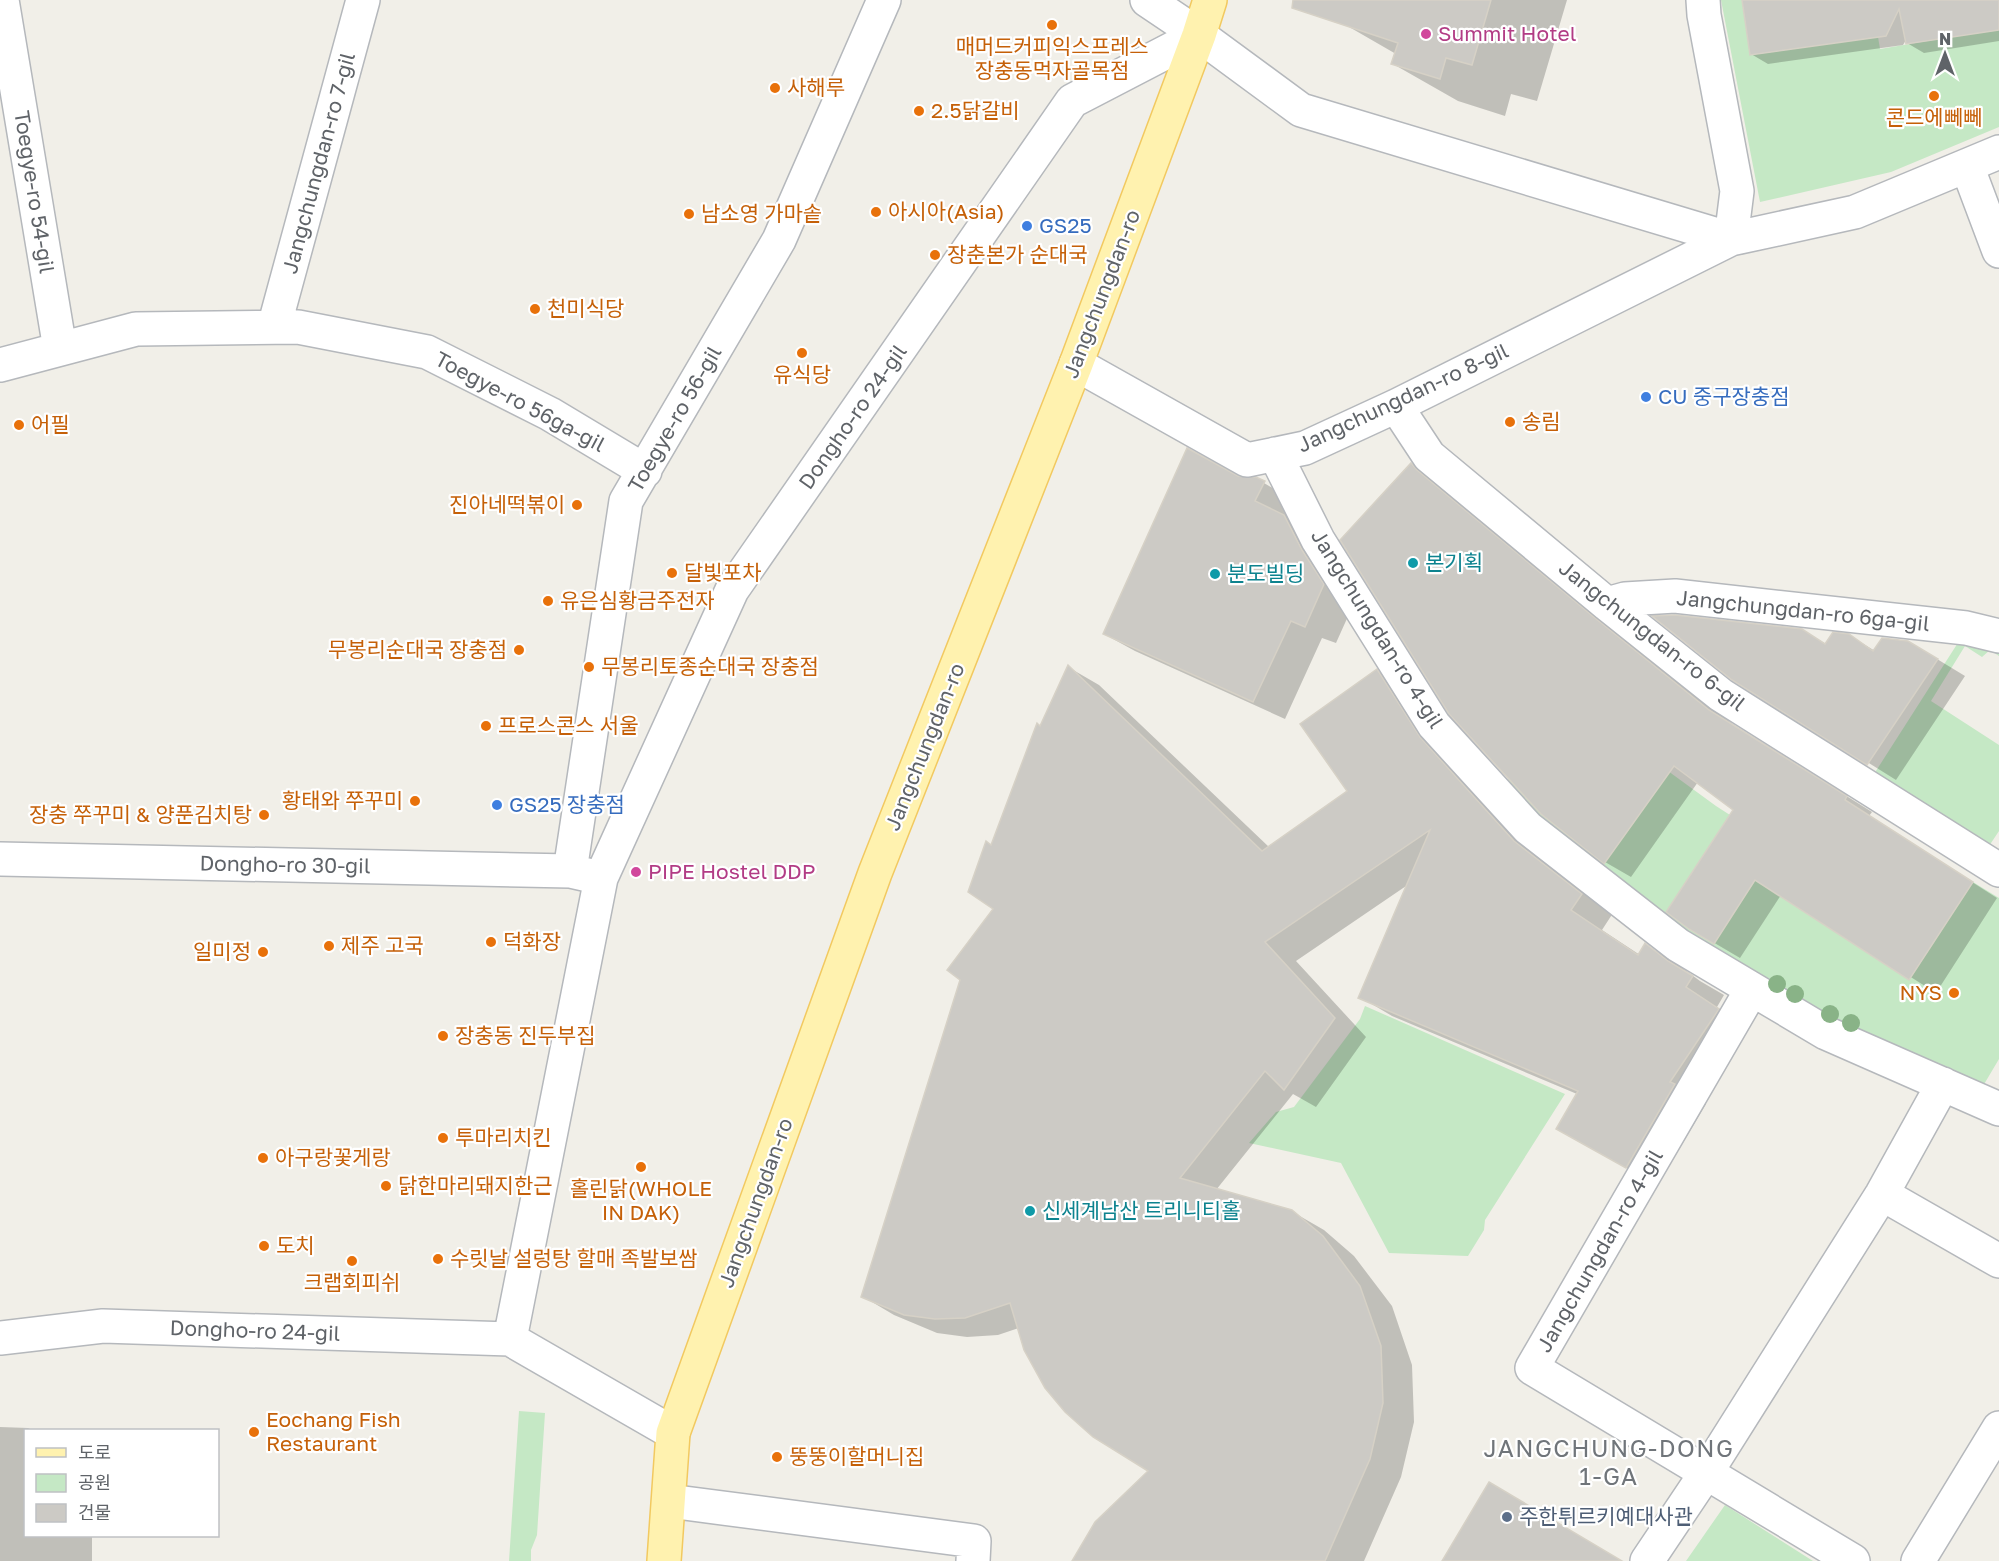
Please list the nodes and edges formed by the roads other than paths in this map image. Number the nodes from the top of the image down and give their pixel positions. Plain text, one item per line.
1 (2, 0) edge
2 (363, 0) edge
3 (884, 0) edge
4 (1147, 0) edge
5 (1210, 0) edge
6 (1703, 0) edge
7 (1199, 34) junction
8 (1999, 152) edge
9 (1967, 166) junction
10 (1731, 239) junction
11 (1999, 251) edge
12 (274, 327) junction
13 (60, 349) junction
14 (1076, 364) junction
15 (0, 365) edge
16 (1396, 406) junction
17 (1275, 454) junction
18 (645, 471) junction
19 (1607, 604) junction
20 (1999, 636) edge
21 (0, 859) edge
22 (1999, 870) edge
23 (585, 875) junction
24 (1752, 989) junction
25 (1943, 1084) junction
26 (1999, 1109) edge
27 (1882, 1194) junction
28 (1999, 1261) edge
29 (0, 1338) edge
30 (510, 1339) junction
31 (1999, 1428) edge
32 (673, 1433) junction
33 (1706, 1473) junction
34 (669, 1501) junction
35 (664, 1561) edge
36 (974, 1561) edge
37 (1647, 1561) edge
38 (1853, 1561) edge
39 (1918, 1561) edge

1 - 13 street, Toegye-ro 54-gil
2 - 12 street, Jangchungdan-ro 7-gil
3 - 18 street, Toegye-ro 56-gil
4 - 7 street
5 - 7 main road, Jangchungdan-ro
6 - 10 street
7 - 10 street, Jangchungdan-ro 8-gil
7 - 14 main road, Jangchungdan-ro
7 - 23 street, Dongho-ro 24-gil
8 - 9 street, Jangchungdan-ro 8-gil
9 - 10 street, Jangchungdan-ro 8-gil
9 - 11 street
10 - 16 street, Jangchungdan-ro 8-gil
12 - 13 street, Toegye-ro 56ga-gil
12 - 18 street, Toegye-ro 56ga-gil
13 - 15 street, Toegye-ro 56ga-gil
14 - 17 street, Jangchungdan-ro 8-gil
14 - 32 main road, Jangchungdan-ro
16 - 17 street, Jangchungdan-ro 8-gil
16 - 19 street, Jangchungdan-ro 6-gil
17 - 24 street, Jangchungdan-ro 4-gil
18 - 23 street, Toegye-ro 56-gil
19 - 20 street, Jangchungdan-ro 6ga-gil
19 - 22 street, Jangchungdan-ro 6-gil
21 - 23 street, Dongho-ro 30-gil
23 - 30 street, Dongho-ro 24-gil
24 - 25 street, Jangchungdan-ro 4-gil
24 - 33 street, Jangchungdan-ro 4-gil
25 - 26 street, Jangchungdan-ro 4-gil
25 - 27 street
27 - 28 street
27 - 33 street
29 - 30 street, Dongho-ro 24-gil
30 - 32 street, Dongho-ro 24-gil
31 - 39 street
32 - 34 main road, Jangchungdan-ro
33 - 37 street
33 - 38 street, Jangchungdan-ro 4-gil
34 - 35 main road, Jangchungdan-ro
34 - 36 street

